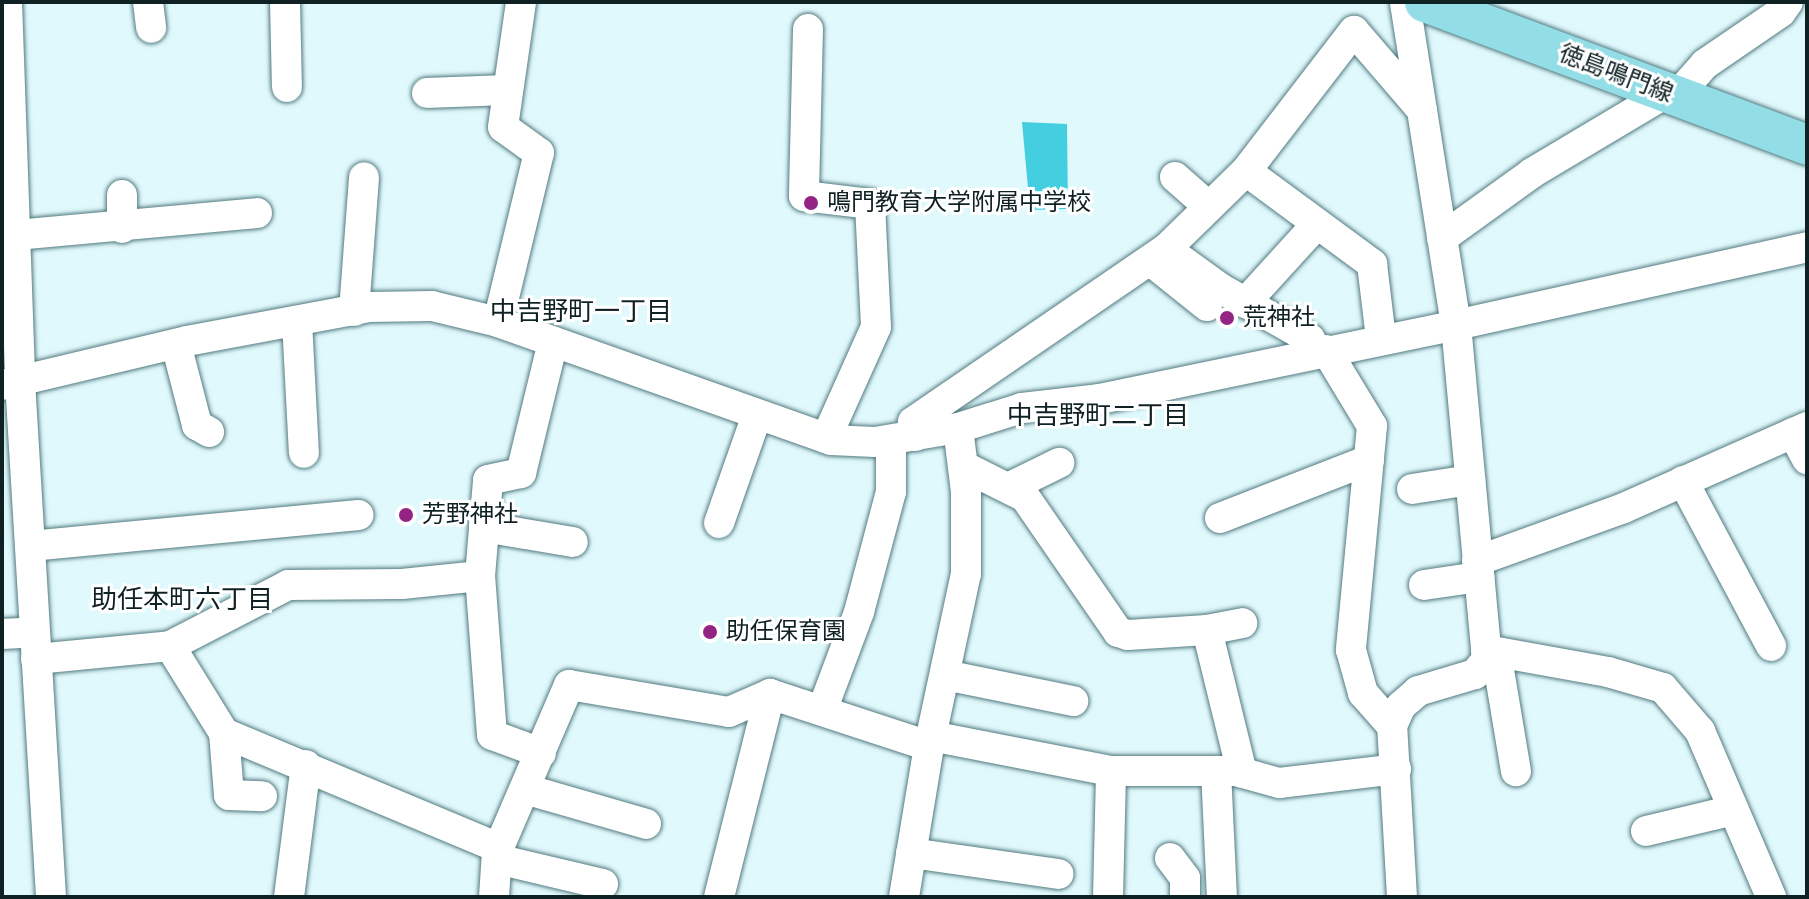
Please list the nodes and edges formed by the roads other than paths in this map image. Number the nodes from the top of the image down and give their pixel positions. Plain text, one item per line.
1 (7, 2) edge
2 (285, 2) edge
3 (521, 2) edge
4 (1405, 2) edge
5 (1425, 2) edge
6 (1788, 2) edge
7 (808, 29) dead end
8 (287, 87) dead end
9 (506, 90) junction
10 (427, 93) dead end
11 (1671, 95) junction
12 (1422, 110) junction
13 (1807, 145) edge
14 (1246, 171) junction
15 (364, 177) dead end
16 (1175, 177) dead end
17 (122, 195) dead end
18 (1209, 207) junction
19 (257, 213) dead end
20 (1317, 224) junction
21 (122, 228) junction
22 (16, 235) junction
23 (1442, 238) junction
24 (1807, 247) edge
25 (1158, 254) junction
26 (1245, 303) junction
27 (1207, 306) dead end
28 (354, 311) junction
29 (297, 321) junction
30 (498, 322) junction
31 (1456, 325) junction
32 (1381, 338) junction
33 (553, 342) junction
34 (176, 344) junction
35 (1322, 351) junction
36 (11, 383) edge
37 (757, 415) junction
38 (958, 428) junction
39 (1800, 430) edge
40 (209, 432) dead end
41 (826, 438) junction
42 (903, 438) junction
43 (304, 453) dead end
44 (1807, 459) edge
45 (1369, 460) junction
46 (1059, 463) dead end
47 (963, 466) junction
48 (1470, 480) junction
49 (1683, 481) junction
50 (1010, 487) junction
51 (1412, 489) dead end
52 (359, 515) dead end
53 (1220, 518) dead end
54 (719, 523) dead end
55 (484, 527) junction
56 (573, 542) dead end
57 (30, 546) junction
58 (1478, 569) junction
59 (480, 576) junction
60 (1424, 585) dead end
61 (1242, 623) dead end
62 (1207, 630) junction
63 (2, 634) edge
64 (36, 645) junction
65 (170, 646) junction
66 (1771, 646) dead end
67 (1491, 651) junction
68 (945, 675) junction
69 (770, 694) junction
70 (1073, 701) dead end
71 (823, 708) junction
72 (1392, 726) junction
73 (224, 733) junction
74 (930, 741) junction
75 (541, 753) junction
76 (306, 765) junction
77 (1396, 769) junction
78 (1111, 771) junction
79 (1516, 771) dead end
80 (1229, 772) junction
81 (525, 789) junction
82 (262, 796) dead end
83 (1734, 810) junction
84 (646, 824) dead end
85 (1646, 831) dead end
86 (911, 853) junction
87 (498, 854) junction
88 (1170, 858) dead end
89 (1059, 874) dead end
90 (603, 884) dead end
91 (51, 897) edge
92 (289, 897) edge
93 (494, 897) edge
94 (719, 897) edge
95 (904, 897) edge
96 (1108, 897) edge
97 (1185, 897) edge
98 (1222, 897) edge
99 (1402, 897) edge
100 (1771, 897) edge

1 - 22 street
2 - 8 street
3 - 9 street
4 - 12 street
5 - 11 main road, 徳島鳴門線
6 - 11 street
7 - 41 street
9 - 10 street
9 - 30 street
11 - 13 main road, 徳島鳴門線
11 - 23 street
12 - 14 street
12 - 23 street
14 - 18 street
14 - 20 street
15 - 28 street
16 - 18 street
17 - 21 street
18 - 25 street
19 - 21 street
20 - 26 street
20 - 32 street
21 - 22 street
22 - 36 street
23 - 31 street
24 - 31 street
25 - 26 street
25 - 27 street
25 - 42 street
26 - 35 street
28 - 29 street
28 - 30 street
29 - 34 street
29 - 43 street
30 - 33 street
31 - 32 street
31 - 48 street
32 - 35 street
33 - 37 street
33 - 55 street
34 - 36 street
34 - 40 street
35 - 38 street
35 - 45 street
36 - 57 street
37 - 41 street
37 - 54 street
38 - 42 street
38 - 47 street
39 - 44 street
39 - 49 street
41 - 42 street
42 - 71 street
45 - 53 street
45 - 72 street
46 - 50 street
47 - 50 street
47 - 68 street
48 - 51 street
48 - 58 street
49 - 58 street
49 - 66 street
50 - 62 street
52 - 57 street
55 - 56 street
55 - 59 street
57 - 64 street
58 - 60 street
58 - 67 street
59 - 65 street
59 - 75 street
61 - 62 street
62 - 80 street
63 - 64 street
64 - 65 street
64 - 91 street
65 - 73 street
67 - 72 street
67 - 79 street
67 - 83 street
68 - 70 street
68 - 74 street
69 - 71 street
69 - 75 street
69 - 94 street
71 - 74 street
72 - 77 street
73 - 76 street
73 - 82 street
74 - 78 street
74 - 86 street
75 - 81 street
76 - 87 street
76 - 92 street
77 - 80 street
77 - 99 street
78 - 80 street
78 - 96 street
80 - 98 street
81 - 84 street
81 - 87 street
83 - 85 street
83 - 100 street
86 - 89 street
86 - 95 street
87 - 90 street
87 - 93 street
88 - 97 street

